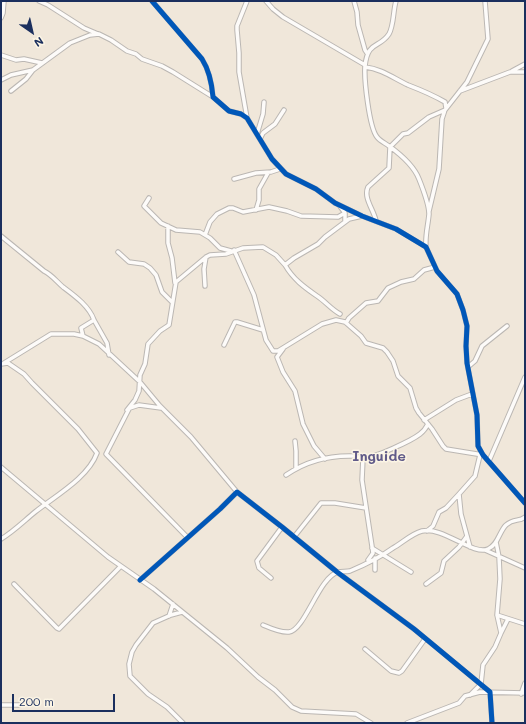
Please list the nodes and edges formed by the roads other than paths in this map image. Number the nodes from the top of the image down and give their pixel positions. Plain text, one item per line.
1 (4, 1) edge
2 (39, 1) edge
3 (152, 1) edge
4 (247, 1) edge
5 (266, 1) edge
6 (354, 1) edge
7 (396, 1) edge
8 (485, 1) edge
9 (1, 18) edge
10 (99, 34) junction
11 (368, 53) junction
12 (1, 55) edge
13 (43, 62) junction
14 (525, 64) edge
15 (365, 66) junction
16 (32, 70) junction
17 (510, 72) junction
18 (525, 72) edge
19 (1, 80) edge
20 (11, 91) dead end
21 (459, 91) junction
22 (213, 97) junction
23 (264, 102) dead end
24 (446, 109) junction
25 (284, 110) dead end
26 (247, 118) junction
27 (256, 134) junction
28 (260, 139) junction
29 (390, 147) junction
30 (280, 169) junction
31 (268, 173) junction
32 (234, 179) dead end
33 (149, 198) dead end
34 (339, 204) junction
35 (256, 210) junction
36 (429, 212) junction
37 (345, 213) junction
38 (362, 216) junction
39 (376, 221) junction
40 (345, 222) junction
41 (168, 226) junction
42 (205, 235) junction
43 (1, 236) edge
44 (425, 236) junction
45 (414, 240) junction
46 (426, 247) junction
47 (233, 251) junction
48 (118, 252) dead end
49 (206, 257) junction
50 (285, 266) junction
51 (435, 267) junction
52 (175, 283) junction
53 (205, 286) dead end
54 (172, 302) junction
55 (340, 314) dead end
56 (94, 320) junction
57 (346, 323) junction
58 (507, 326) dead end
59 (81, 328) junction
60 (263, 330) junction
61 (74, 334) junction
62 (83, 336) junction
63 (224, 345) dead end
64 (285, 347) junction
65 (109, 355) junction
66 (2, 364) edge
67 (468, 367) junction
68 (525, 377) edge
69 (140, 382) junction
70 (472, 394) junction
71 (130, 408) junction
72 (162, 408) junction
73 (424, 420) junction
74 (428, 424) junction
75 (295, 441) dead end
76 (481, 455) junction
77 (363, 458) junction
78 (324, 459) junction
79 (489, 461) junction
80 (1, 466) edge
81 (296, 468) junction
82 (286, 475) dead end
83 (237, 492) junction
84 (459, 494) junction
85 (525, 503) edge
86 (46, 504) junction
87 (366, 508) junction
88 (525, 517) edge
89 (282, 527) junction
90 (427, 531) junction
91 (467, 536) junction
92 (187, 537) junction
93 (294, 537) junction
94 (1, 539) edge
95 (496, 542) junction
96 (461, 543) junction
97 (470, 547) junction
98 (372, 548) junction
99 (485, 550) junction
100 (382, 555) junction
101 (499, 557) junction
102 (375, 558) junction
103 (366, 562) junction
104 (120, 567) junction
105 (525, 568) edge
106 (376, 570) dead end
107 (337, 572) junction
108 (411, 572) dead end
109 (271, 578) dead end
110 (140, 580) junction
111 (14, 584) dead end
112 (426, 584) dead end
113 (173, 604) junction
114 (182, 612) junction
115 (497, 616) junction
116 (168, 617) junction
117 (508, 619) junction
118 (525, 624) edge
119 (263, 625) dead end
120 (501, 633) junction
121 (425, 639) junction
122 (365, 649) dead end
123 (525, 683) edge
124 (481, 684) junction
125 (490, 692) junction
126 (523, 694) edge
127 (470, 695) junction
128 (1, 704) edge
129 (19, 705) dead end
130 (183, 723) edge
131 (372, 723) edge
132 (407, 723) edge
133 (492, 723) edge

1 - 9 street
2 - 10 street
3 - 22 street
4 - 26 street
5 - 15 street
6 - 11 street
7 - 11 street
8 - 21 street
10 - 13 street
10 - 22 street
11 - 15 street
12 - 13 street
13 - 16 street
14 - 17 street
15 - 24 street
15 - 29 street
16 - 19 street
16 - 20 street
17 - 18 street
17 - 21 street
21 - 24 street
22 - 26 street
23 - 27 street
24 - 29 street
24 - 36 street
25 - 28 street
26 - 27 street
27 - 28 street
28 - 30 street
29 - 36 street
29 - 39 street
30 - 31 street
30 - 34 street
31 - 32 street
31 - 35 street
33 - 41 street
34 - 37 street
34 - 38 street
35 - 37 street
35 - 42 street
36 - 44 street
37 - 40 street
38 - 39 street
38 - 40 street
39 - 45 street
40 - 50 street
41 - 42 street
41 - 52 street
42 - 47 street
43 - 56 street
44 - 45 street
44 - 46 street
45 - 46 street
46 - 51 street
47 - 49 street
47 - 50 street
47 - 60 street
48 - 54 street
49 - 52 street
49 - 53 street
50 - 55 street
51 - 57 street
51 - 67 street
52 - 54 street
54 - 69 street
56 - 59 street
56 - 65 street
57 - 64 street
57 - 73 street
58 - 67 street
59 - 61 street
59 - 62 street
60 - 63 street
60 - 64 street
61 - 62 street
61 - 66 street
62 - 65 street
64 - 78 street
65 - 69 street
66 - 86 street
67 - 70 street
68 - 79 street
69 - 71 street
69 - 72 street
70 - 73 street
70 - 76 street
71 - 72 street
71 - 92 street
72 - 83 street
73 - 74 street
74 - 76 street
74 - 77 street
75 - 81 street
76 - 79 street
76 - 84 street
77 - 78 street
77 - 87 street
78 - 81 street
79 - 85 street
80 - 86 street
81 - 82 street
83 - 89 street
83 - 92 street
84 - 90 street
84 - 91 street
86 - 94 street
86 - 104 street
87 - 93 street
87 - 98 street
88 - 95 street
89 - 93 street
89 - 109 street
90 - 96 street
90 - 100 street
91 - 96 street
91 - 97 street
92 - 110 street
93 - 107 street
95 - 99 street
95 - 101 street
96 - 97 street
96 - 112 street
97 - 99 street
98 - 100 street
98 - 103 street
99 - 101 street
100 - 102 street
100 - 108 street
101 - 105 street
101 - 115 street
102 - 103 street
102 - 106 street
103 - 107 street
104 - 110 street
104 - 111 street
107 - 119 street
107 - 121 street
110 - 113 street
113 - 114 street
113 - 116 street
114 - 116 street
114 - 131 street
115 - 117 street
115 - 120 street
116 - 130 street
117 - 118 street
117 - 120 street
120 - 124 street
121 - 122 street
121 - 124 street
123 - 126 street
124 - 125 street
124 - 127 street
125 - 126 street
125 - 127 street
125 - 133 street
127 - 132 street
128 - 129 street

